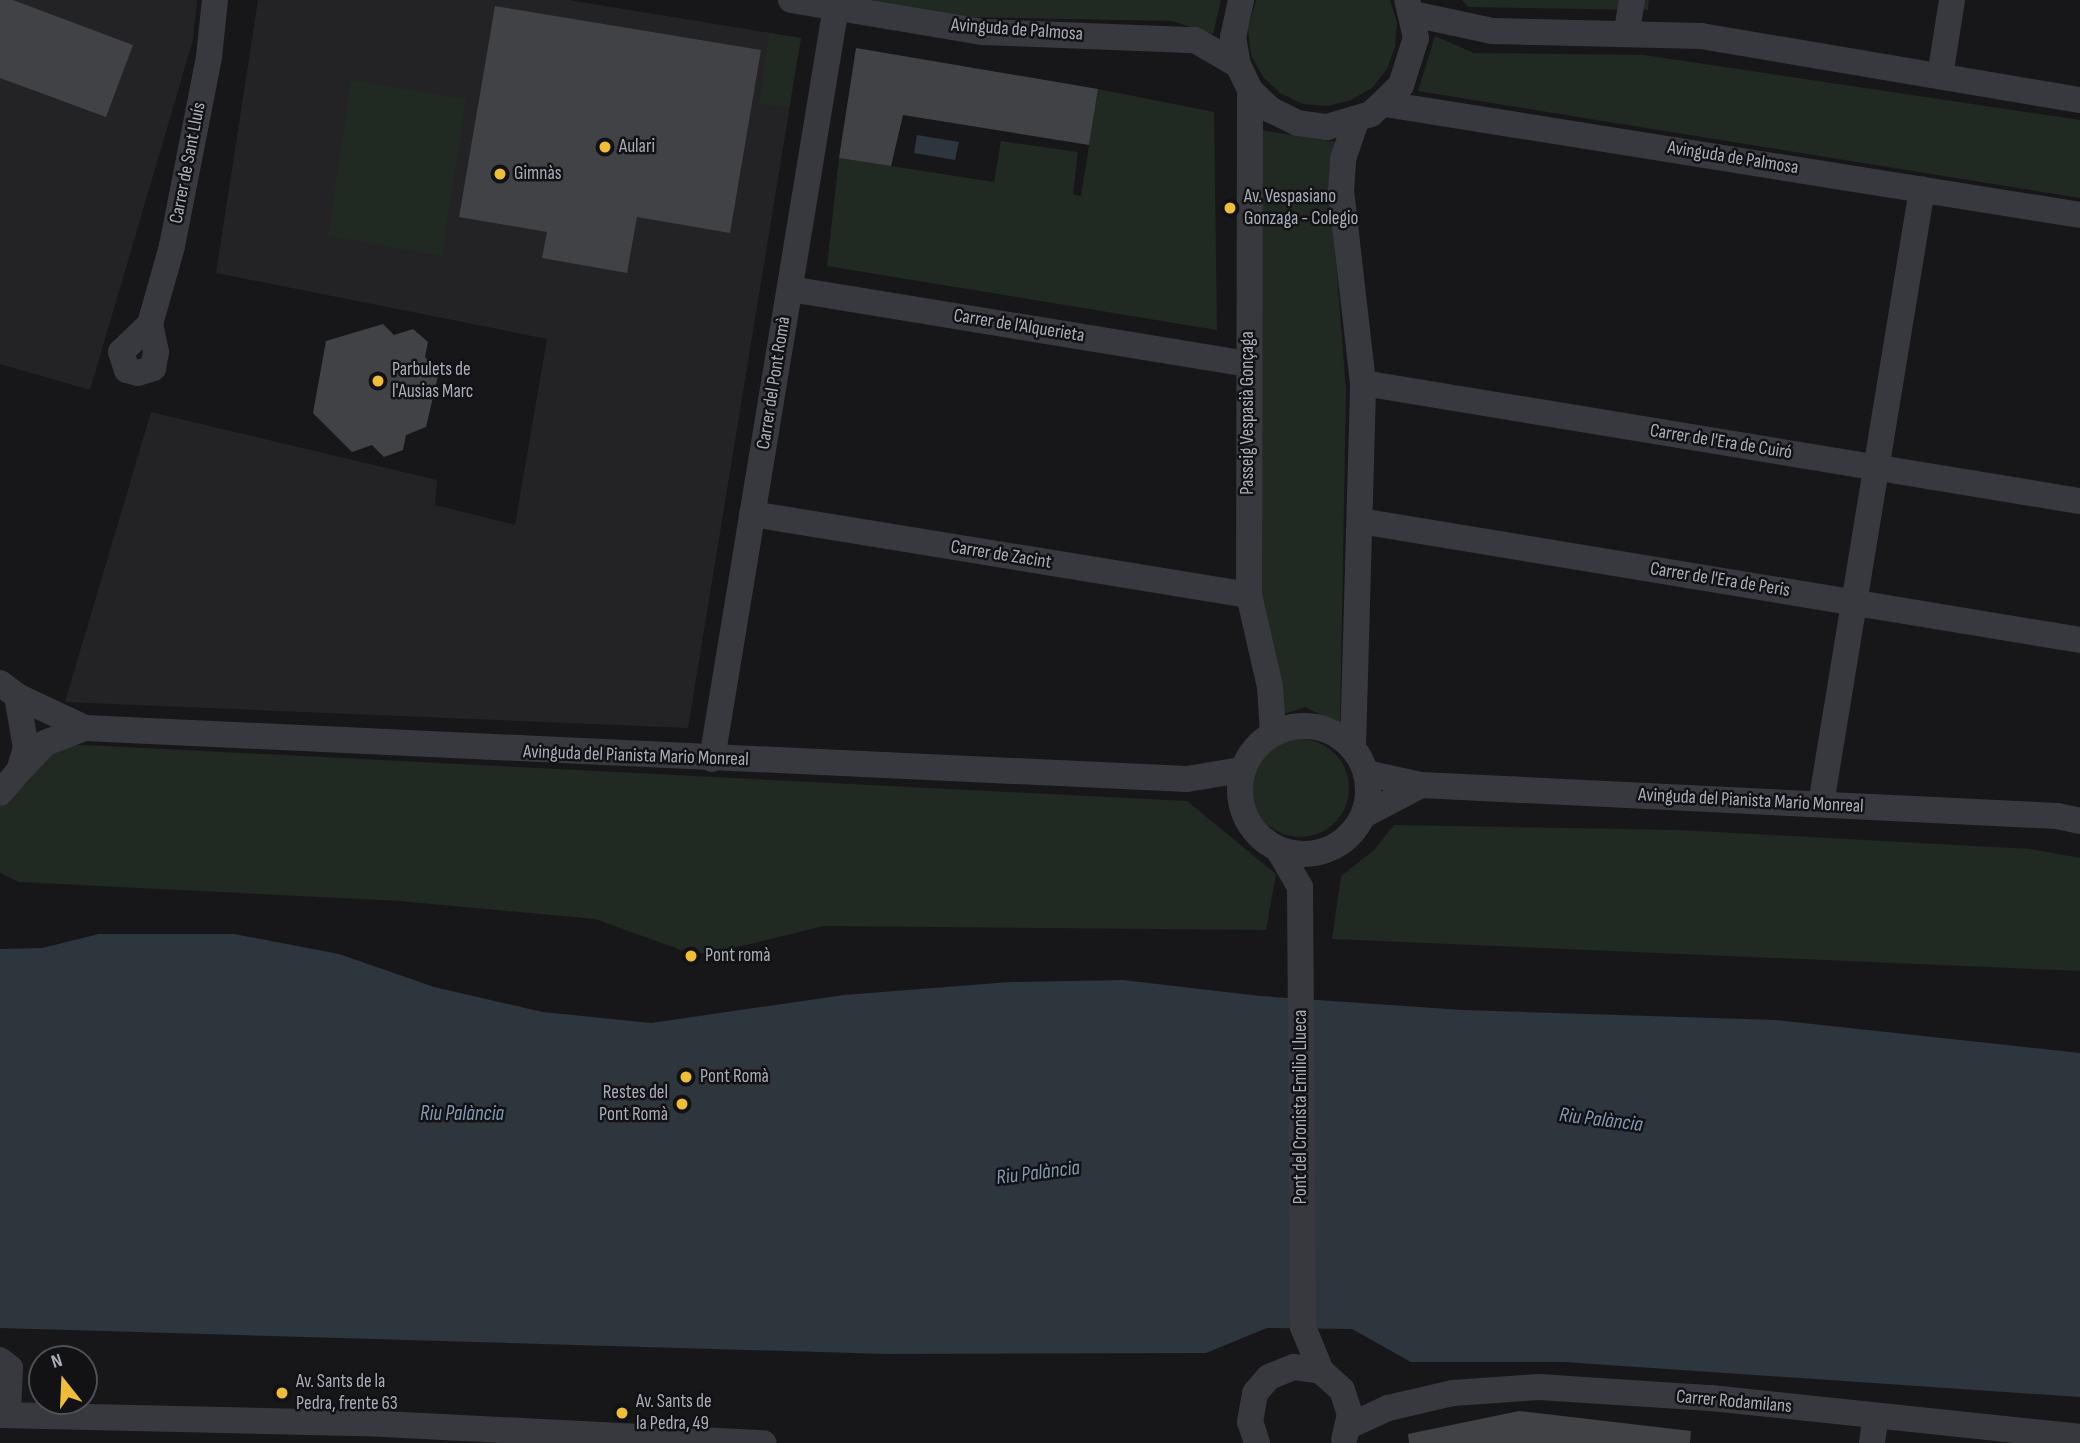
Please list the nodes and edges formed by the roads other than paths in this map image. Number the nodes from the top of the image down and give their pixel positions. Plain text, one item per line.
1 (215, 0) edge
2 (791, 0) edge
3 (1241, 0) edge
4 (1632, 0) edge
5 (1952, 0) edge
6 (836, 7) junction
7 (1410, 7) edge
8 (1627, 30) junction
9 (1238, 65) junction
10 (1940, 76) junction
11 (1250, 90) junction
12 (2080, 100) edge
13 (1385, 104) junction
14 (1356, 121) junction
15 (1922, 189) junction
16 (2080, 215) edge
17 (789, 289) junction
18 (150, 324) dead end
19 (1248, 364) junction
20 (1363, 383) junction
21 (1876, 467) junction
22 (2080, 501) edge
23 (752, 514) junction
24 (1360, 521) junction
25 (1249, 595) junction
26 (1854, 603) junction
27 (2080, 640) edge
28 (9, 690) edge
29 (85, 728) junction
30 (1273, 733) junction
31 (1353, 747) junction
32 (712, 759) junction
33 (1242, 770) junction
34 (19, 771) junction
35 (1366, 773) junction
36 (1188, 779) junction
37 (1422, 785) junction
38 (0, 793) edge
39 (1821, 804) junction
40 (1241, 805) junction
41 (1364, 814) junction
42 (2080, 821) edge
43 (1278, 849) junction
44 (1324, 851) junction
45 (1300, 887) junction
46 (1303, 1327) junction
47 (0, 1360) edge
48 (1280, 1371) junction
49 (1321, 1371) junction
50 (4, 1415) edge
51 (1876, 1416) junction
52 (1346, 1424) edge
53 (169, 1432) edge
54 (364, 1433) edge
55 (527, 1437) edge
56 (2080, 1437) edge
57 (1249, 1438) edge
58 (694, 1442) edge
59 (763, 1443) edge
60 (1872, 1443) edge

1 - 18 street, Carrer de Sant Lluís
2 - 6 street, Avinguda de Palmosa
3 - 9 street
4 - 8 street
5 - 10 street
6 - 9 street, Avinguda de Palmosa
6 - 17 street, Carrer del Pont Romà
7 - 8 street
7 - 13 street
8 - 10 street
9 - 11 street
10 - 12 street
11 - 14 street
11 - 19 street, Passeig Vespasià Gonçaga
13 - 14 street
13 - 15 street, Avinguda de Palmosa
14 - 20 street
15 - 16 street, Avinguda de Palmosa
15 - 21 street
17 - 19 street, Carrer de l’Alquerieta
17 - 23 street, Carrer del Pont Romà
19 - 25 street, Passeig Vespasià Gonçaga
20 - 21 street, Carrer de l'Era de Cuiró
20 - 24 street
21 - 22 street, Carrer de l'Era de Cuiró
21 - 26 street
23 - 25 street, Carrer de Zacint
23 - 32 street, Carrer del Pont Romà
24 - 26 street, Carrer de l'Era de Peris
24 - 31 street
25 - 30 street, Passeig Vespasià Gonçaga
26 - 27 street, Carrer de l'Era de Peris
26 - 39 street
28 - 29 street, Avinguda del Pianista Mario Monreal
28 - 34 street
29 - 32 street, Avinguda del Pianista Mario Monreal
29 - 34 street, Avinguda del Pianista Mario Monreal
30 - 31 street
30 - 33 street
31 - 35 street
32 - 36 street, Avinguda del Pianista Mario Monreal
33 - 36 street, Avinguda del Pianista Mario Monreal
33 - 40 street
34 - 38 street, Avinguda del Pianista Mario Monreal
35 - 37 street, Avinguda del Pianista Mario Monreal
35 - 41 street
36 - 40 street, Avinguda del Pianista Mario Monreal
37 - 39 street, Avinguda del Pianista Mario Monreal
37 - 41 street, Avinguda del Pianista Mario Monreal
39 - 42 street, Avinguda del Pianista Mario Monreal
40 - 43 street
41 - 44 street
43 - 44 street
43 - 45 street, Pont del Cronista Emilio Llueca
44 - 45 street
45 - 46 street, Pont del Cronista Emilio Llueca
46 - 48 street, Pont del Cronista Emilio Llueca
46 - 49 street, Pont del Cronista Emilio Llueca
47 - 50 street
48 - 49 street
48 - 57 street, Pont del Cronista Emilio Llueca
49 - 52 street
50 - 53 street
51 - 52 street, Carrer Rodamilans
51 - 56 street, Carrer Rodamilans
51 - 60 street
53 - 54 street
54 - 55 street
55 - 58 street
58 - 59 street

